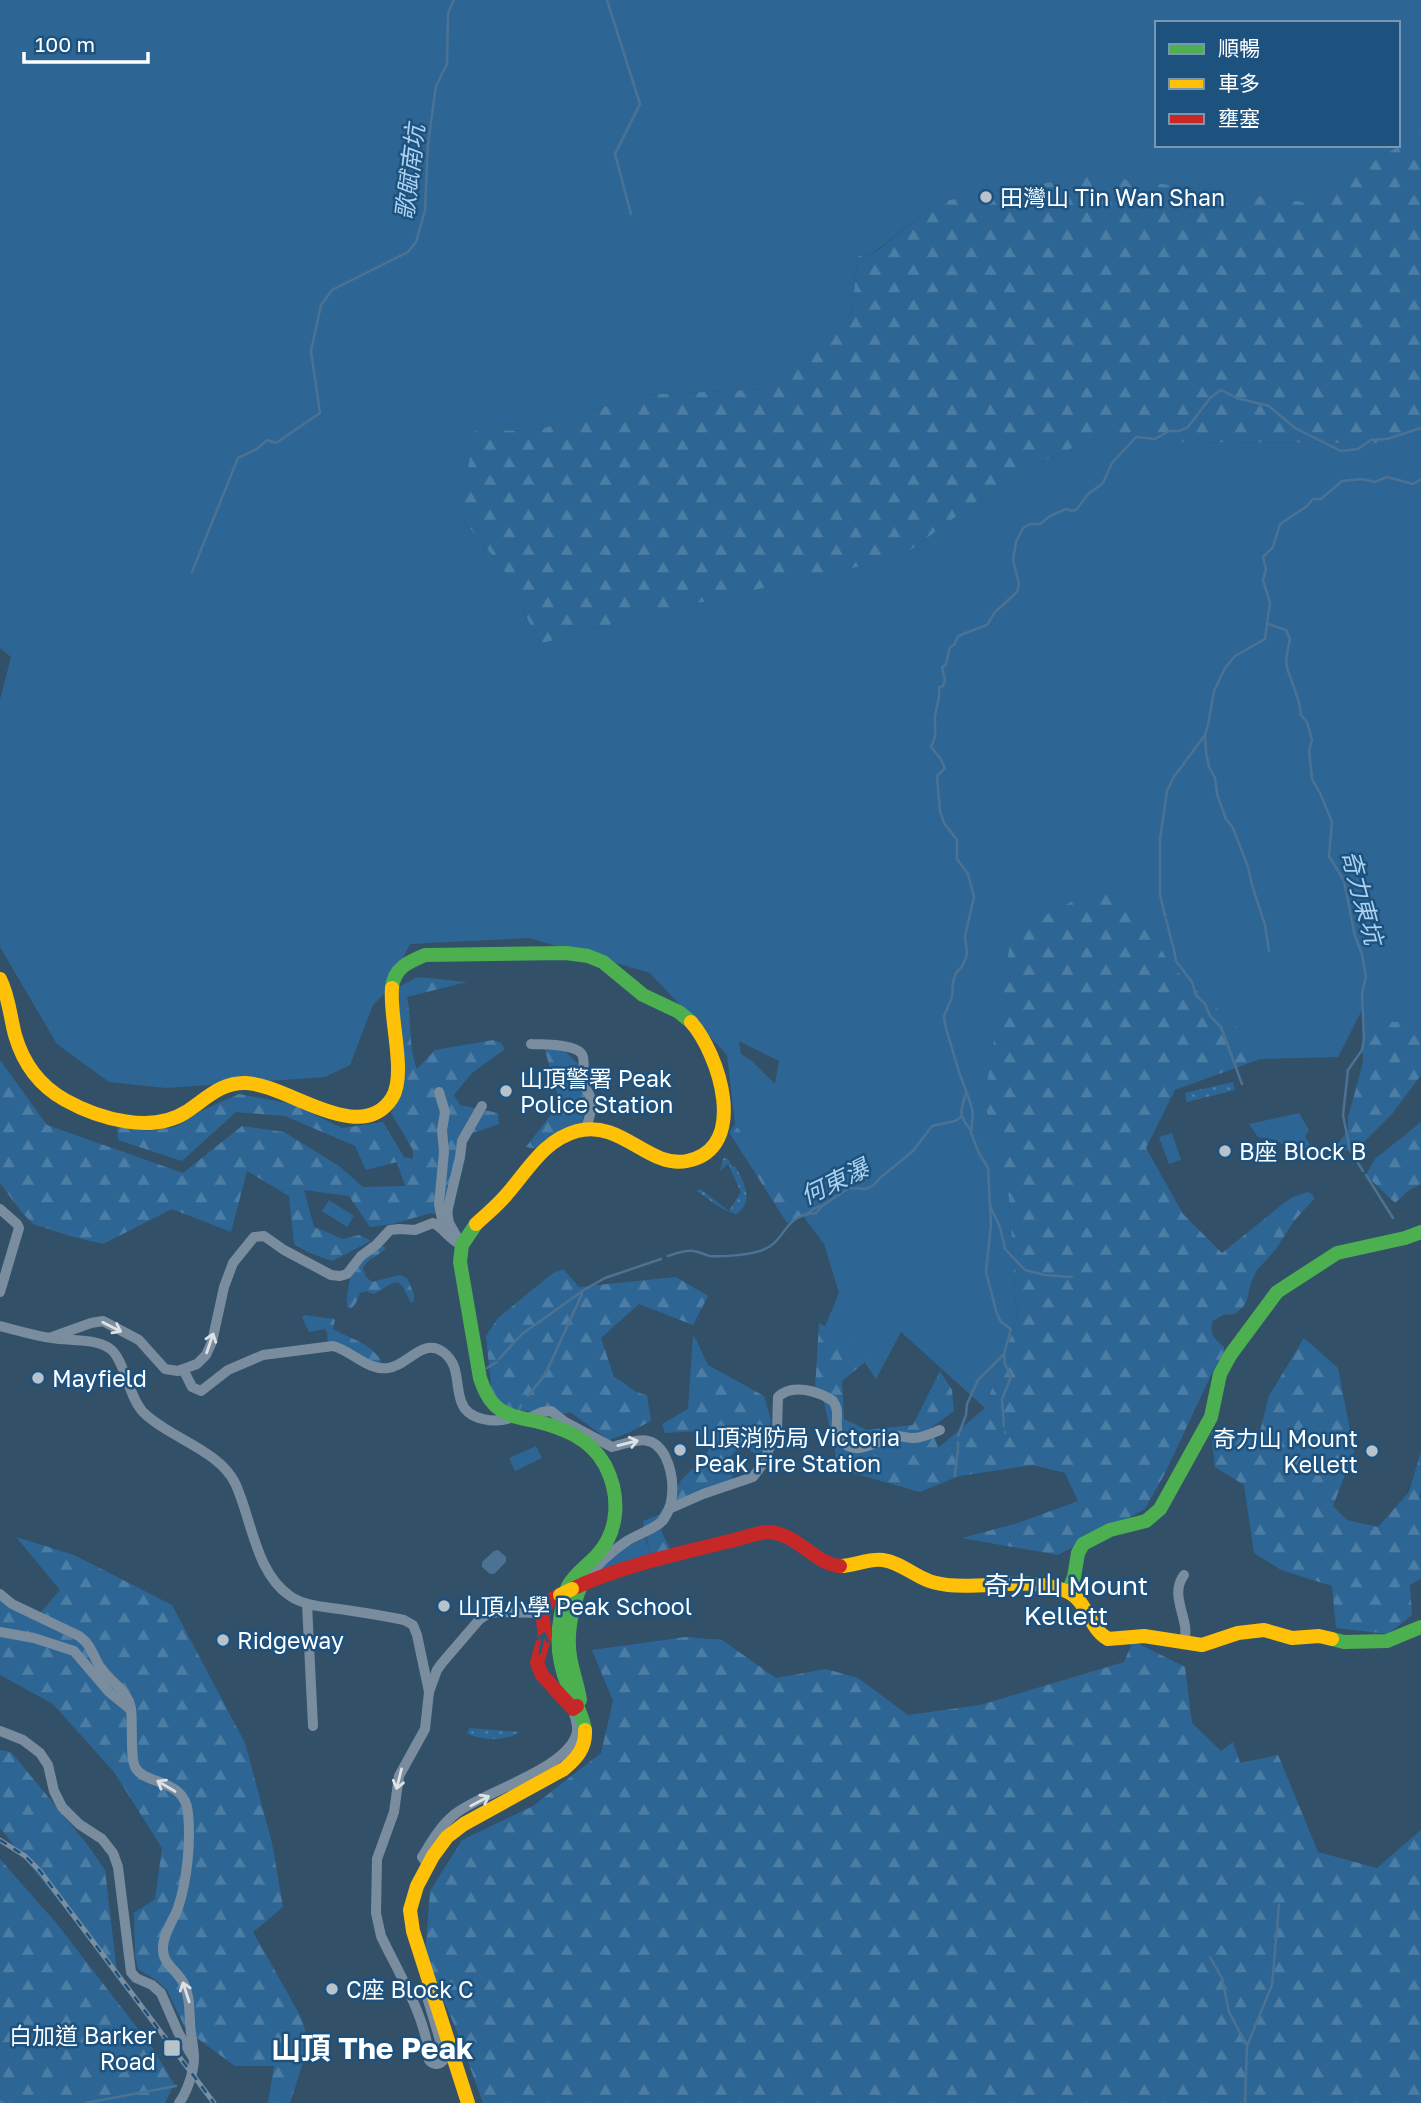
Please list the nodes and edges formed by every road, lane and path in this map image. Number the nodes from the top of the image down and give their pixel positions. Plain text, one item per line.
1 (0, 979) edge
2 (531, 1044) dead end
3 (439, 1092) dead end
4 (482, 1106) dead end
5 (586, 1129) junction
6 (0, 1209) edge
7 (444, 1231) junction
8 (1421, 1232) edge
9 (462, 1245) junction
10 (0, 1292) edge
11 (0, 1326) edge
12 (48, 1338) junction
13 (183, 1369) junction
14 (518, 1419) junction
15 (940, 1430) dead end
16 (669, 1509) junction
17 (656, 1525) junction
18 (607, 1540) junction
19 (1184, 1575) dead end
20 (571, 1590) junction
21 (1068, 1592) junction
22 (0, 1594) edge
23 (307, 1604) junction
24 (542, 1614) junction
25 (1421, 1627) edge
26 (0, 1632) edge
27 (1185, 1643) junction
28 (429, 1692) junction
29 (576, 1707) junction
30 (131, 1710) junction
31 (313, 1726) dead end
32 (0, 1731) edge
33 (430, 1982) junction
34 (194, 2060) junction
35 (179, 2103) edge
36 (468, 2103) edge

1 - 5 main road
2 - 5 street
3 - 7 street
4 - 9 street
5 - 9 main road
6 - 10 street
7 - 9 street
13 -> 7 street
8 - 21 main road
9 - 14 main road
11 - 12 street
12 -> 13 street
12 - 23 street
13 - 14 street
14 -> 16 street
14 - 18 main road
15 - 16 street
16 - 17 street
17 - 18 street
17 - 20 street
18 - 29 main road
19 - 27 street
20 - 21 main road
20 - 24 main road
20 - 29 main road
21 - 27 main road
22 - 30 street
23 - 28 street
23 - 31 street
24 - 28 street
29 -> 24 main road
25 - 27 main road
26 - 30 street
28 -> 33 street
29 - 33 main road
34 -> 30 street
32 - 34 street
33 - 36 main road
34 - 35 street

